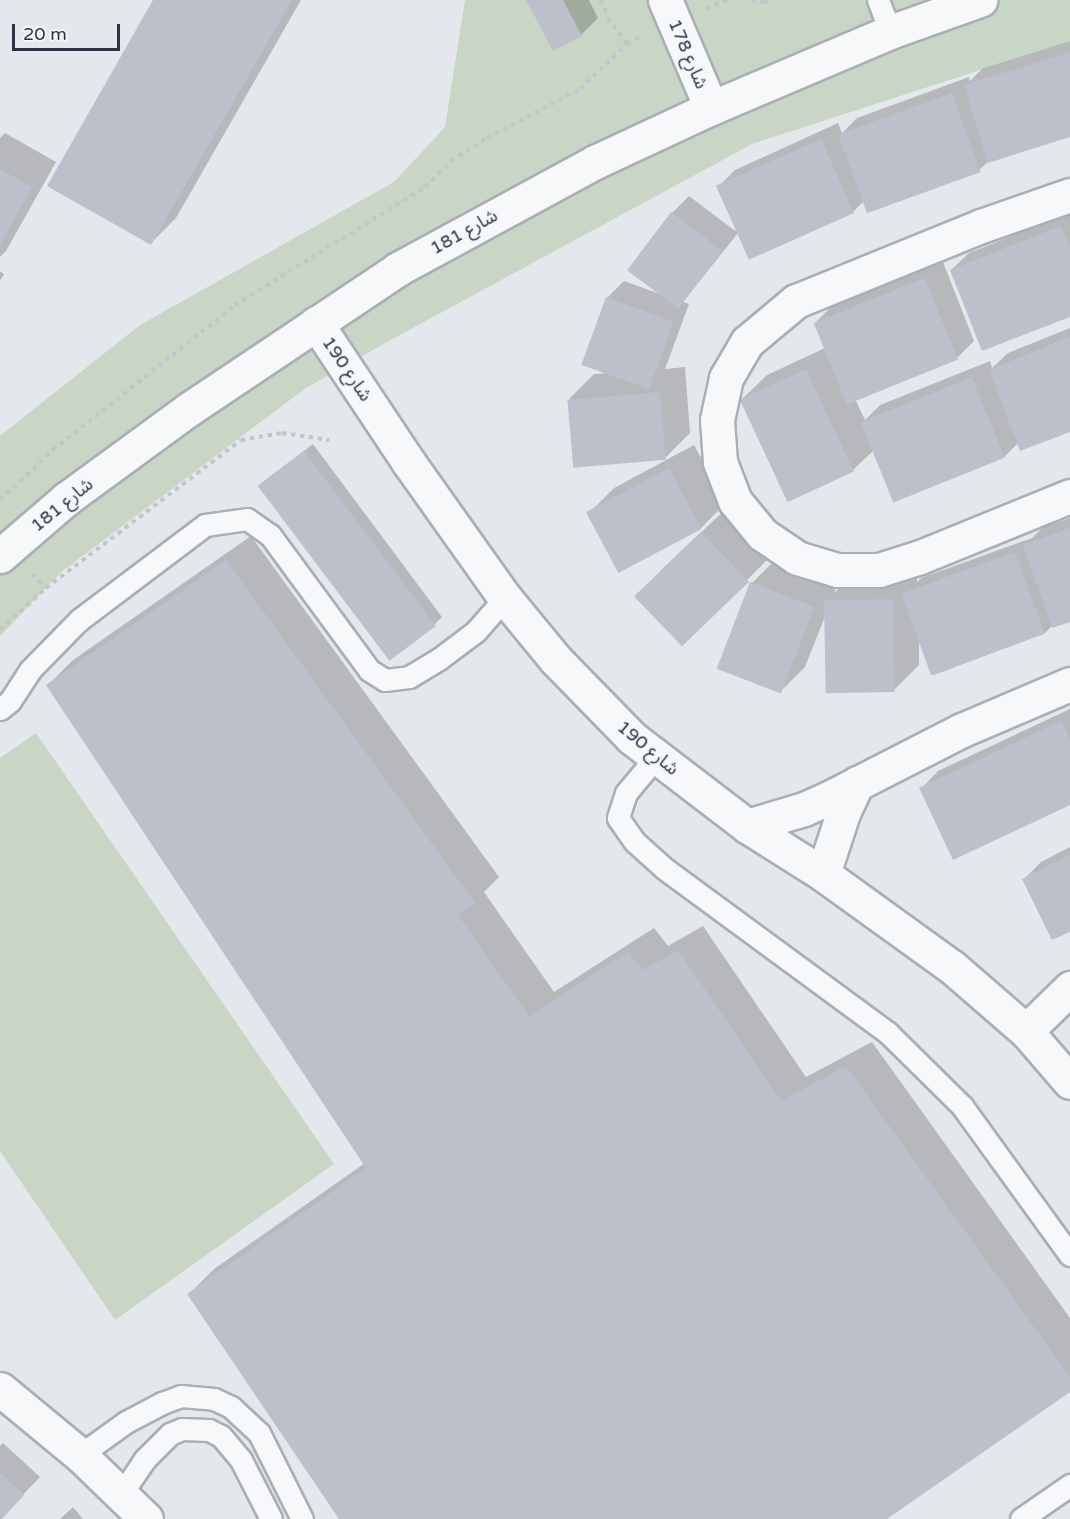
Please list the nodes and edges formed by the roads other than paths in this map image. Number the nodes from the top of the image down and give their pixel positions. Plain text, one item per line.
1 (878, 0) edge
2 (980, 0) edge
3 (670, 10) edge
4 (890, 32) junction
5 (711, 108) junction
6 (1070, 195) edge
7 (316, 323) junction
8 (1070, 496) edge
9 (0, 556) edge
10 (505, 598) junction
11 (1070, 684) edge
12 (0, 709) edge
13 (656, 756) junction
14 (857, 783) junction
15 (747, 826) junction
16 (823, 874) junction
17 (1070, 988) edge
18 (1026, 1031) junction
19 (1065, 1064) edge
20 (1070, 1255) edge
21 (0, 1389) edge
22 (80, 1455) junction
23 (1070, 1485) edge
24 (122, 1493) junction
25 (146, 1519) edge
26 (271, 1519) edge
27 (302, 1519) edge
28 (1021, 1519) edge

1 - 4 lane
2 - 4 street, شارع 181
3 - 5 street, شارع 178
4 - 5 street, شارع 181
5 - 7 street, شارع 181
6 - 8 street
7 - 9 street, شارع 181
7 - 10 street, شارع 190
10 - 12 lane
10 - 13 street, شارع 190
11 - 14 street
13 - 15 street, شارع 190
13 - 20 lane
14 - 15 street
14 - 16 street
15 - 16 street, شارع 190
16 - 18 street, شارع 190
17 - 18 street
18 - 19 street, شارع 190
21 - 22 street
22 - 24 street
22 - 27 lane
23 - 28 lane
24 - 25 street
24 - 26 lane

